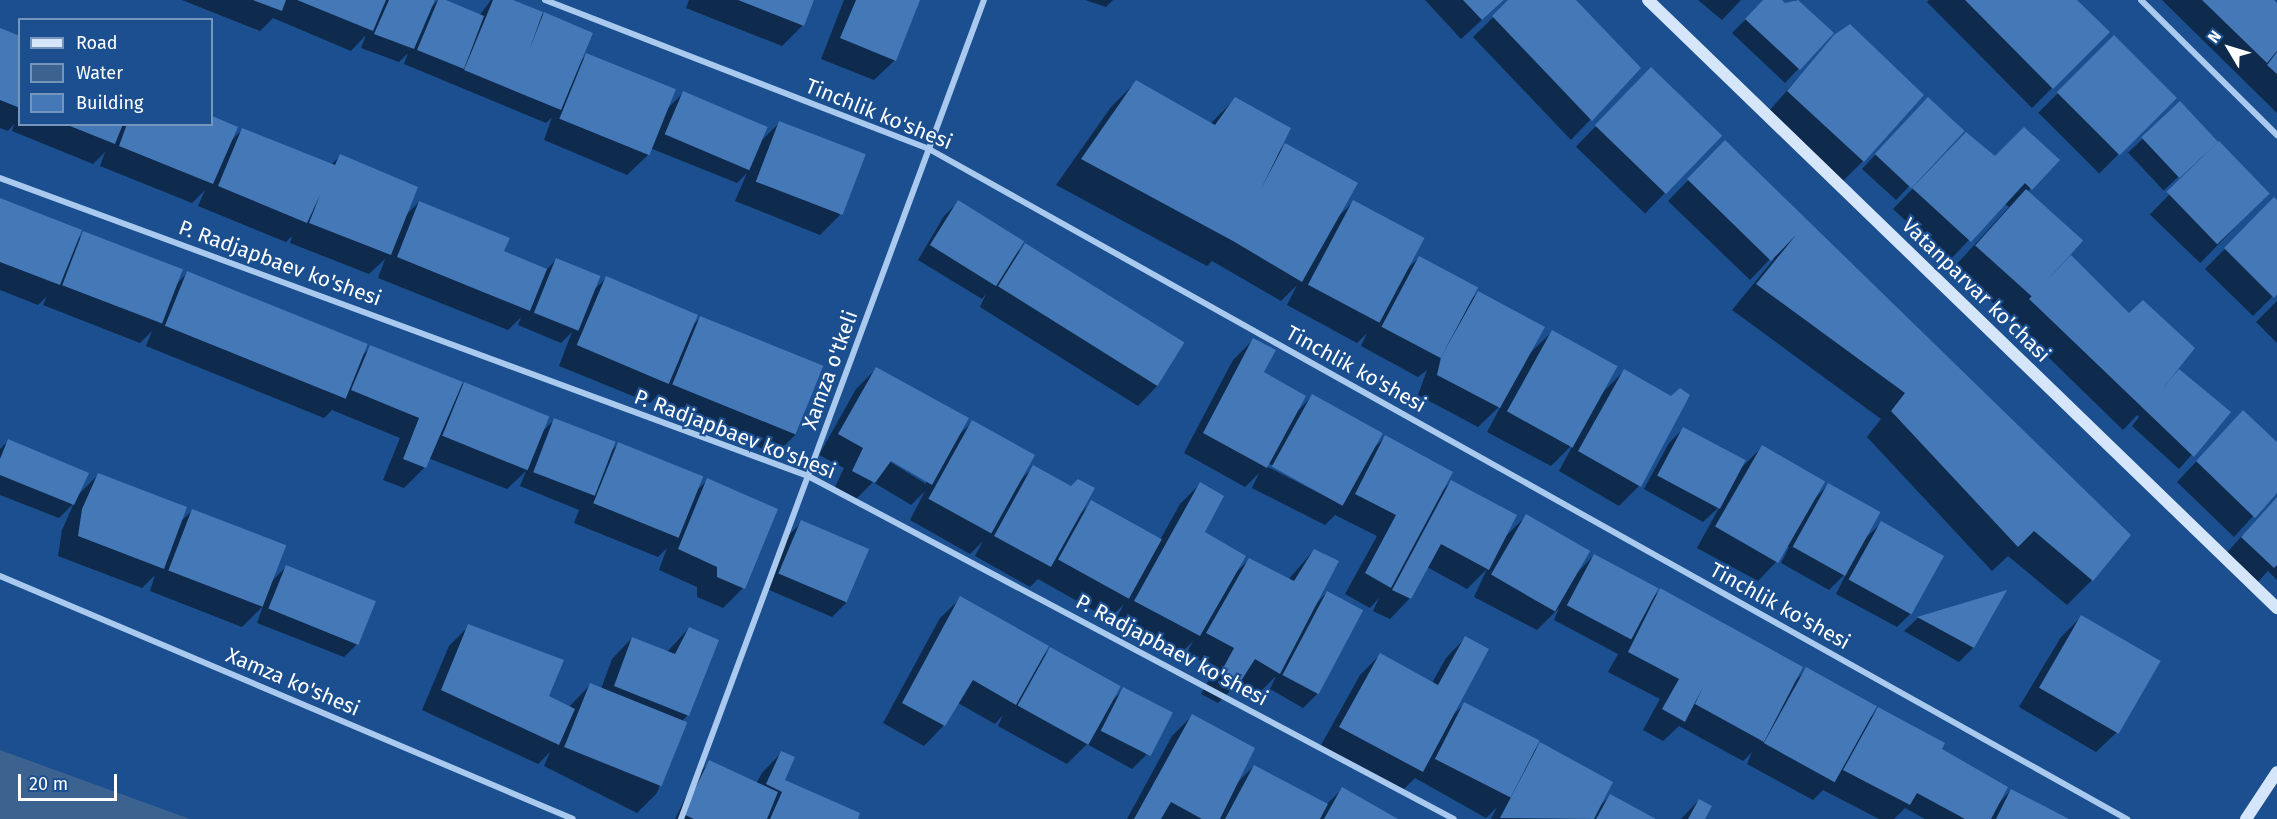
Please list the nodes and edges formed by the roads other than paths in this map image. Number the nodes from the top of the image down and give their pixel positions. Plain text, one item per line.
1 (545, 0) edge
2 (984, 0) edge
3 (1648, 0) edge
4 (2141, 0) edge
5 (2277, 135) edge
6 (929, 149) junction
7 (0, 177) edge
8 (808, 476) junction
9 (0, 576) edge
10 (2277, 608) edge
11 (2277, 772) edge
12 (573, 819) edge
13 (681, 819) edge
14 (1454, 819) edge
15 (2127, 819) edge
16 (2246, 819) edge

1 - 6 street, Tinchlik ko'shesi
2 - 6 street, Xamza o'tkeli
3 - 10 street, Vatanparvar ko'chasi
4 - 5 street
6 - 8 street, Xamza o'tkeli
6 - 15 street, Tinchlik ko'shesi
7 - 8 street, P. Radjapbaev ko'shesi
8 - 13 street, Xamza o'tkeli
8 - 14 street, P. Radjapbaev ko'shesi
9 - 12 street, Xamza ko'shesi
11 - 16 street

